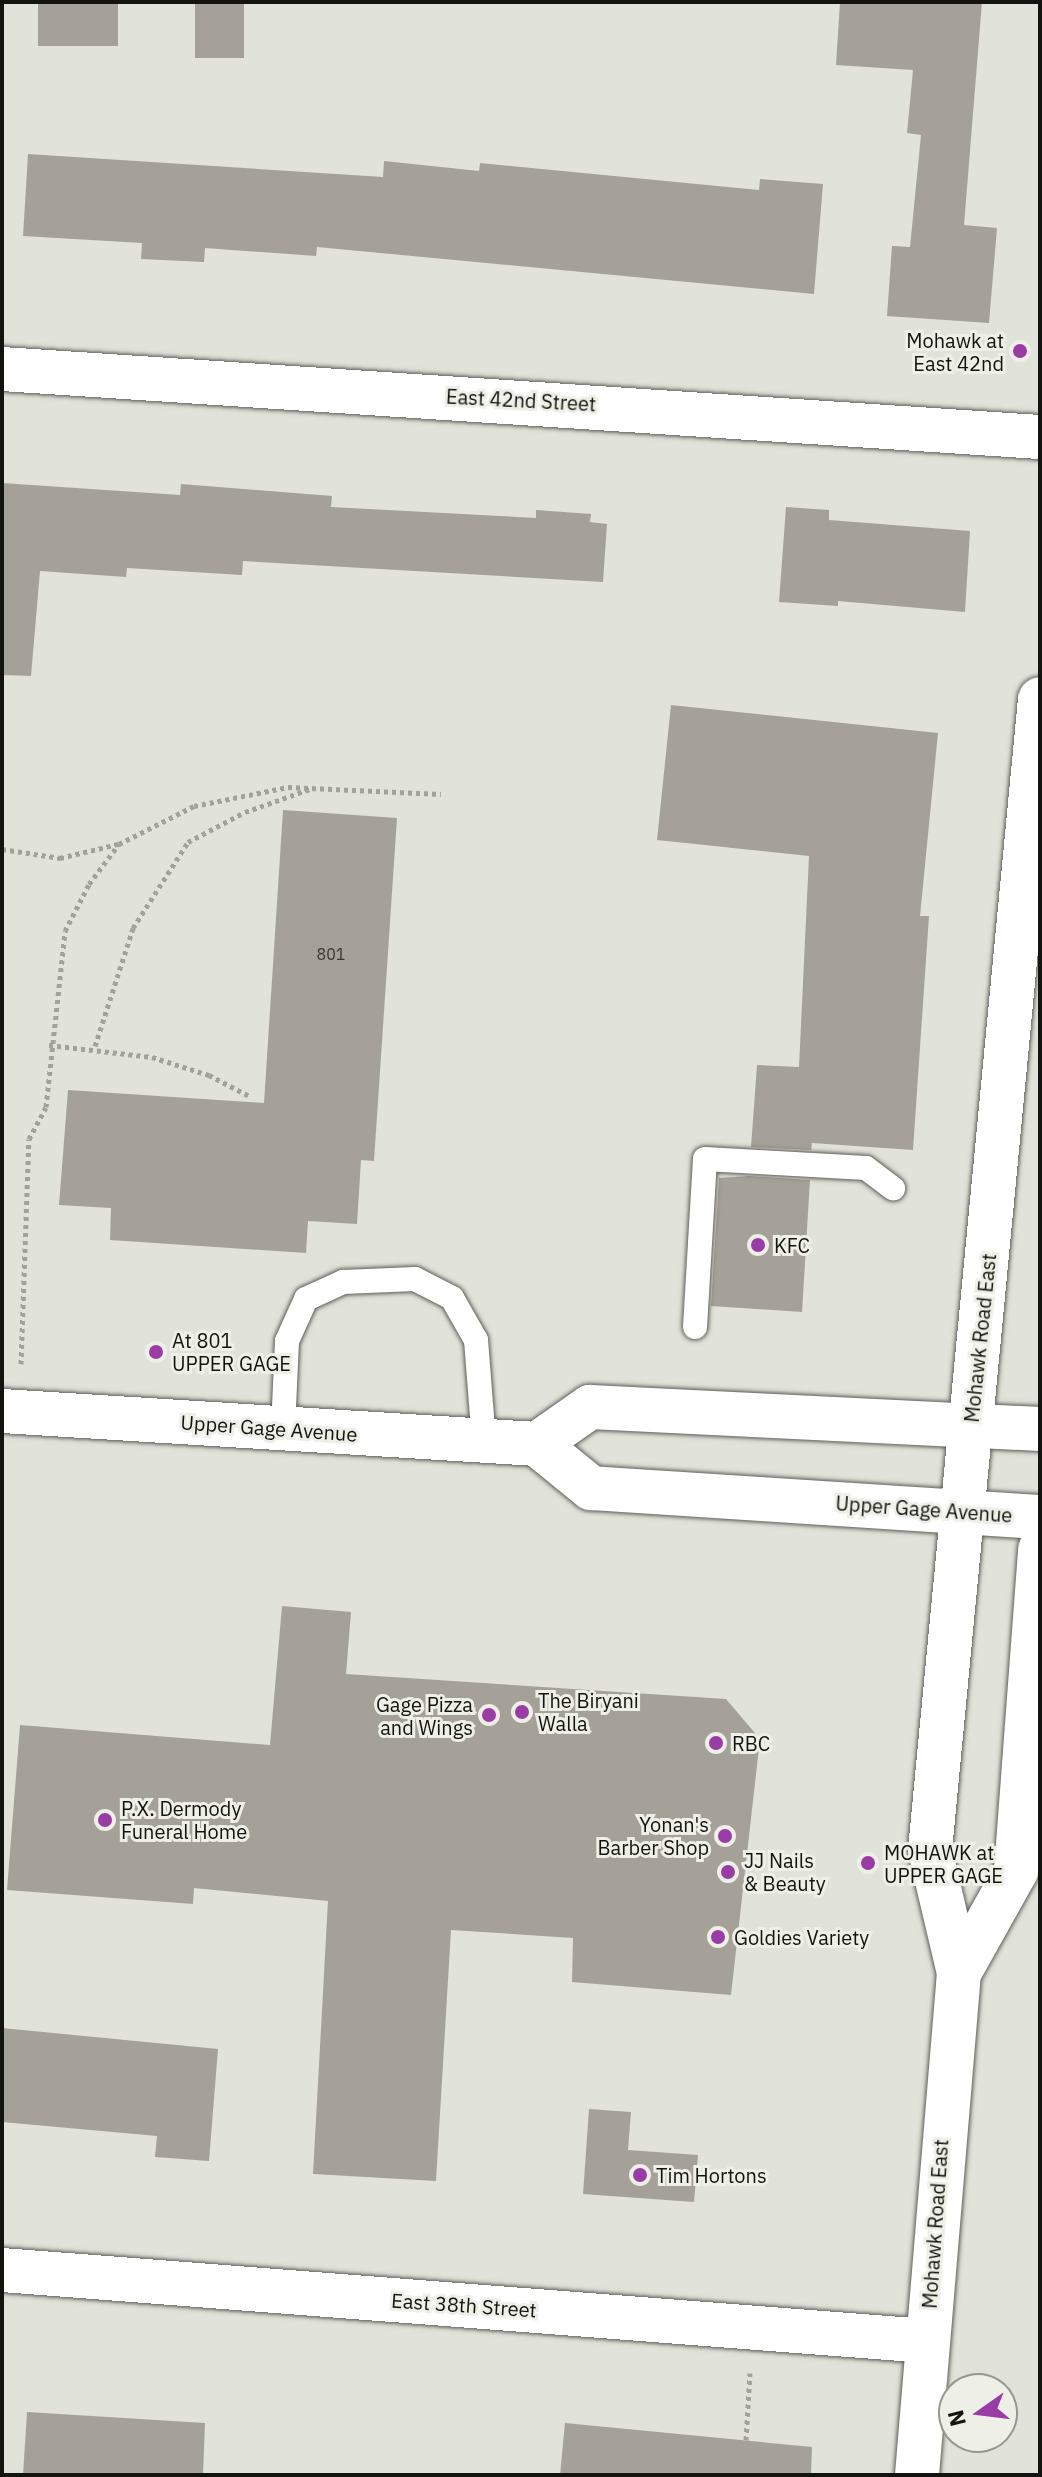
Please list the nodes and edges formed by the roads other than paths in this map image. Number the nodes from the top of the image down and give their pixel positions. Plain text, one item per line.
1 (2, 369) edge
2 (1040, 437) edge
3 (1040, 699) edge
4 (893, 1188) dead end
5 (695, 1327) dead end
6 (11, 1412) edge
7 (970, 1423) junction
8 (283, 1429) junction
9 (1040, 1429) edge
10 (484, 1441) junction
11 (537, 1444) junction
12 (962, 1511) junction
13 (1040, 1517) edge
14 (1040, 1549) edge
15 (1032, 1744) edge
16 (959, 1973) junction
17 (2, 2270) edge
18 (926, 2341) junction
19 (917, 2475) edge

1 - 2 main road, East 42nd Street
3 - 7 main road, Mohawk Road East
4 - 5 lane
6 - 8 main road, Upper Gage Avenue
7 - 9 main road
7 - 11 main road
7 - 12 main road, Mohawk Road East
8 - 10 main road, Upper Gage Avenue
8 - 10 lane
10 - 11 main road, Upper Gage Avenue
11 - 12 main road, Upper Gage Avenue
12 - 13 main road, Upper Gage Avenue
12 - 16 main road, Mohawk Road East
14 - 15 main road, Mohawk Road East
15 - 16 main road, Mohawk Road East
16 - 18 main road, Mohawk Road East
17 - 18 main road, East 38th Street
18 - 19 main road, Mohawk Road East

